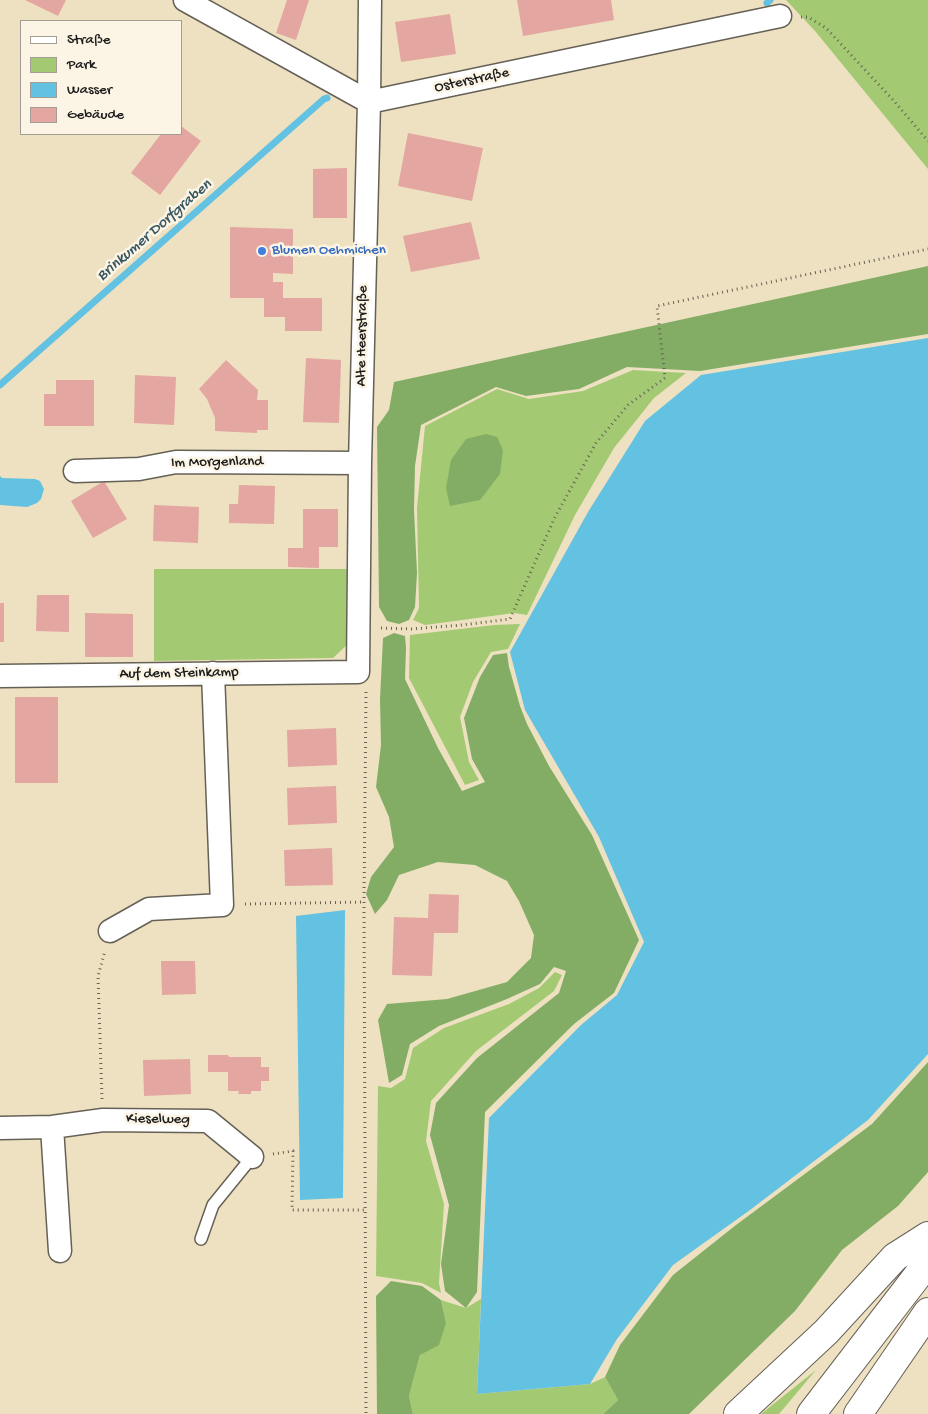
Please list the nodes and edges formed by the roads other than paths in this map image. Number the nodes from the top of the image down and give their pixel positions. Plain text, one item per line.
1 (185, 0) edge
2 (370, 0) edge
3 (780, 16) road end
4 (369, 102) junction
5 (360, 463) junction
6 (76, 471) dead end
7 (358, 672) joint
8 (213, 673) junction
9 (0, 676) edge
10 (110, 931) road end
11 (52, 1127) junction
12 (0, 1128) edge
13 (252, 1157) joint
14 (928, 1236) edge
15 (201, 1238) dead end
16 (60, 1251) dead end
17 (928, 1262) edge
18 (928, 1312) edge
19 (738, 1414) edge
20 (811, 1414) edge
21 (858, 1414) edge

1 - 4 street
2 - 4 street, Alte Heerstraße
3 - 4 street, Osterstraße
4 - 5 street, Alte Heerstraße
5 - 6 street, Im Morgenland
5 - 7 street, Alte Heerstraße
7 - 8 street, Auf dem Steinkamp
8 - 9 street, Auf dem Steinkamp
8 - 10 street
11 - 12 street, Kieselweg
11 - 13 street, Kieselweg
11 - 16 street
13 - 15 lane
14 - 19 highway
17 - 20 highway
18 - 21 highway

